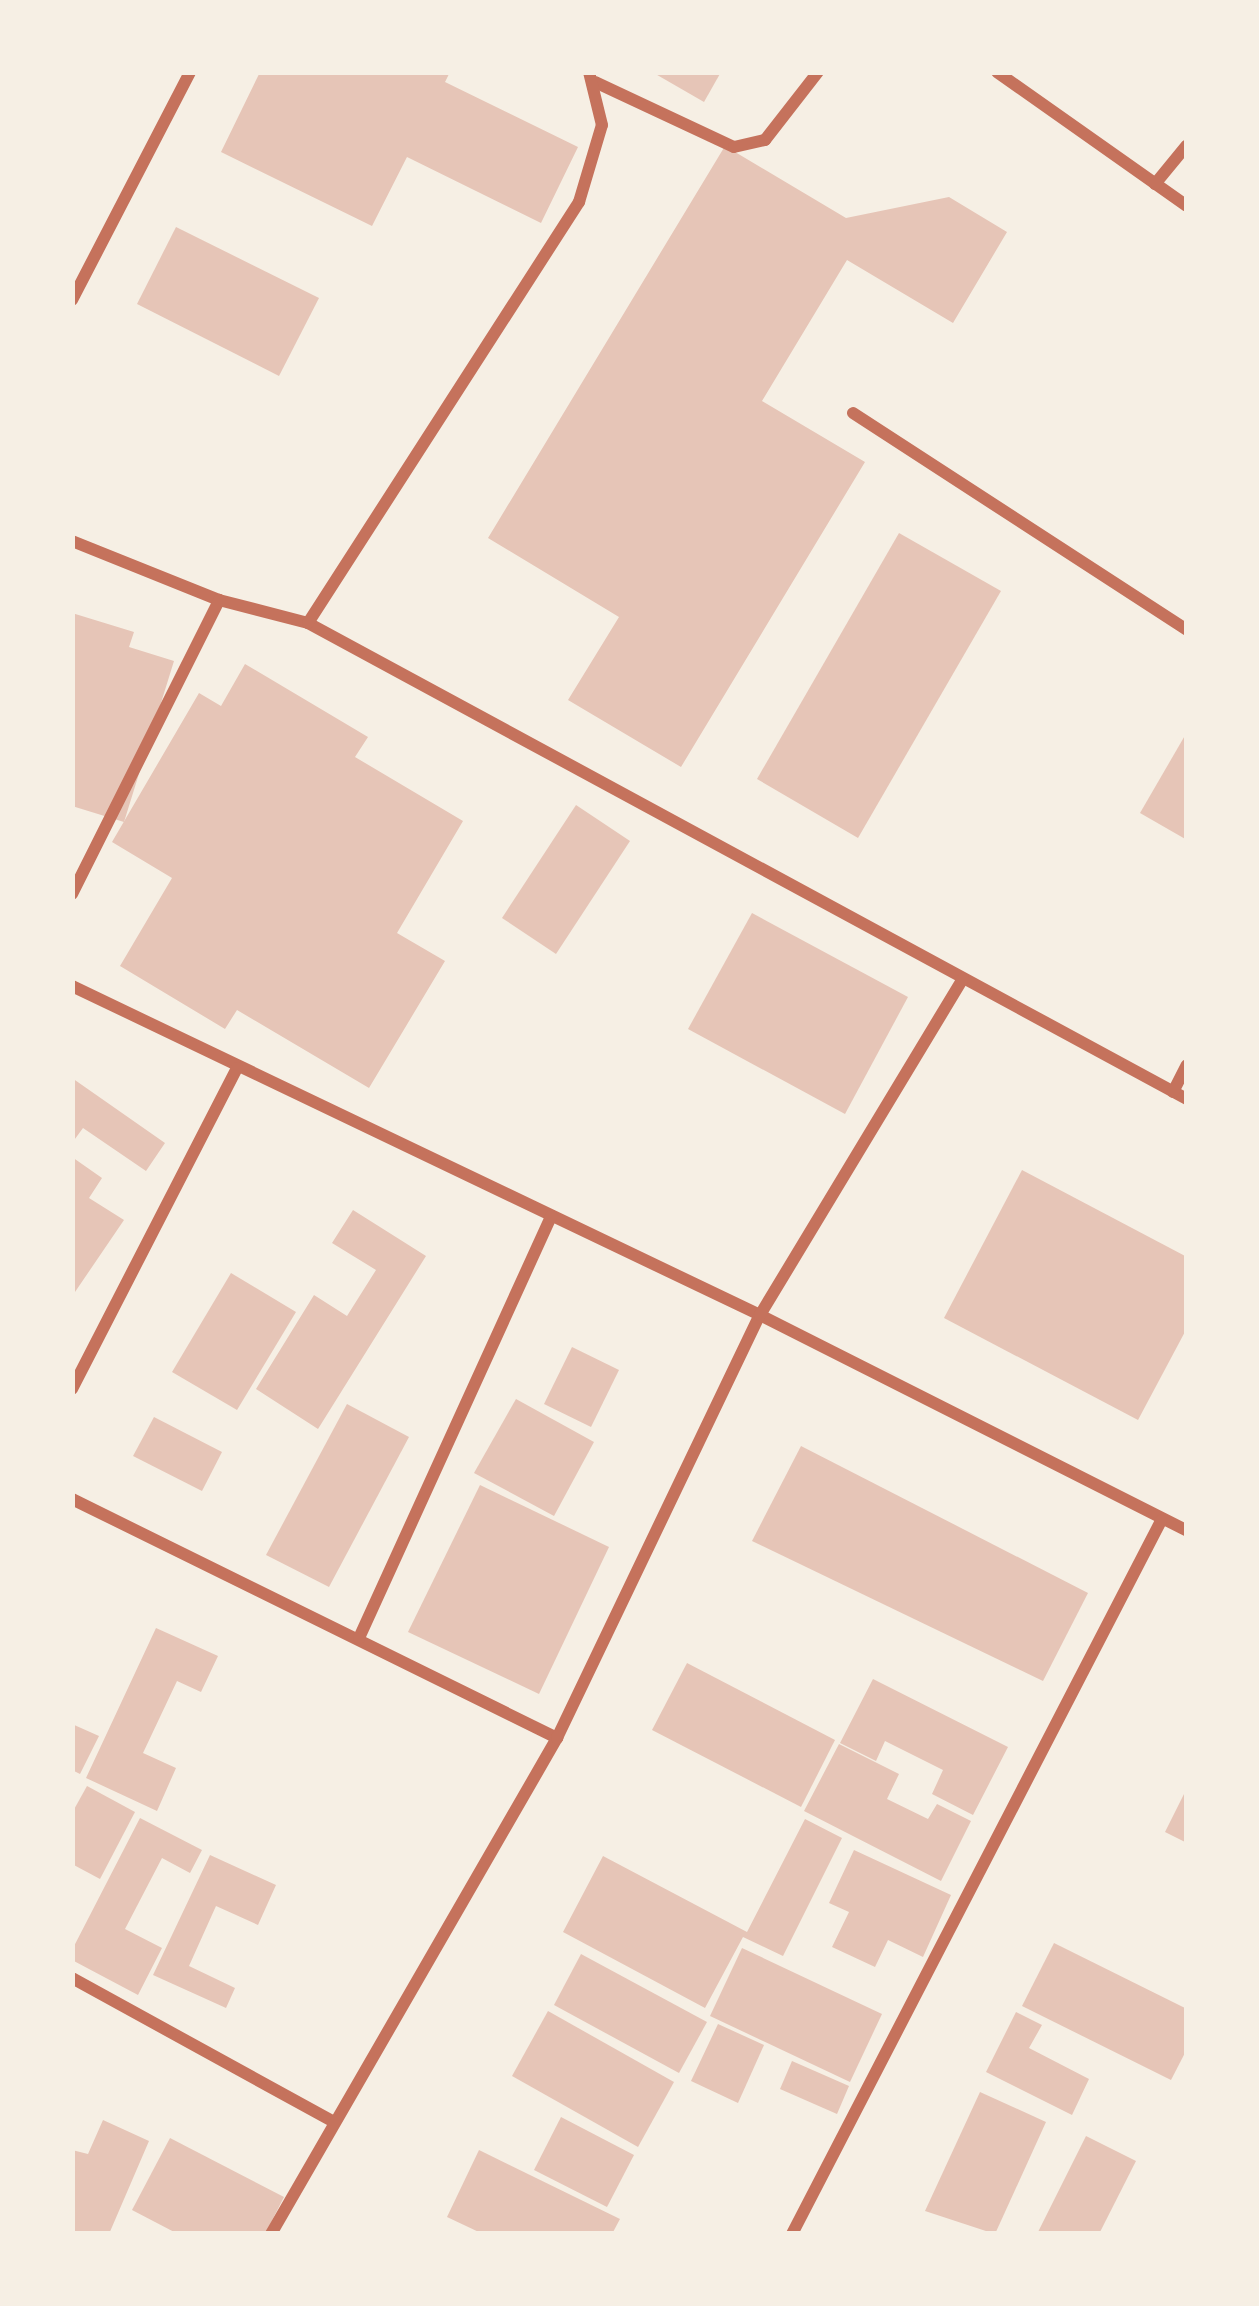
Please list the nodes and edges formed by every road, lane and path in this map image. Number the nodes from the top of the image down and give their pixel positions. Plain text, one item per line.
1 (190, 72) edge
2 (818, 72) edge
3 (997, 72) edge
4 (592, 77) edge
5 (1187, 145) edge
6 (1155, 184) junction
7 (1187, 206) edge
8 (72, 300) edge
9 (854, 413) dead end
10 (72, 541) edge
11 (219, 600) junction
12 (308, 623) junction
13 (1187, 630) edge
14 (72, 894) edge
15 (963, 978) junction
16 (72, 986) edge
17 (1187, 1065) edge
18 (237, 1068) junction
19 (1173, 1093) junction
20 (1187, 1099) edge
21 (551, 1216) junction
22 (760, 1315) junction
23 (72, 1389) edge
24 (72, 1499) edge
25 (1161, 1521) junction
26 (1187, 1531) edge
27 (359, 1638) junction
28 (557, 1738) junction
29 (72, 1978) edge
30 (332, 2121) junction
31 (271, 2234) edge
32 (792, 2234) edge

1 - 8 street
2 - 4 street
3 - 6 street
4 - 12 street
5 - 6 street
6 - 7 street
9 - 13 street
10 - 11 street
11 - 12 street
11 - 14 street
12 - 15 street
15 - 19 street
15 - 22 street
16 - 18 street
17 - 19 street
18 - 21 street
18 - 23 street
19 - 20 street
21 - 22 street
21 - 27 street
22 - 25 street
22 - 28 street
24 - 27 street
25 - 26 street
25 - 32 street
27 - 28 street
28 - 30 street
29 - 30 street
30 - 31 street

